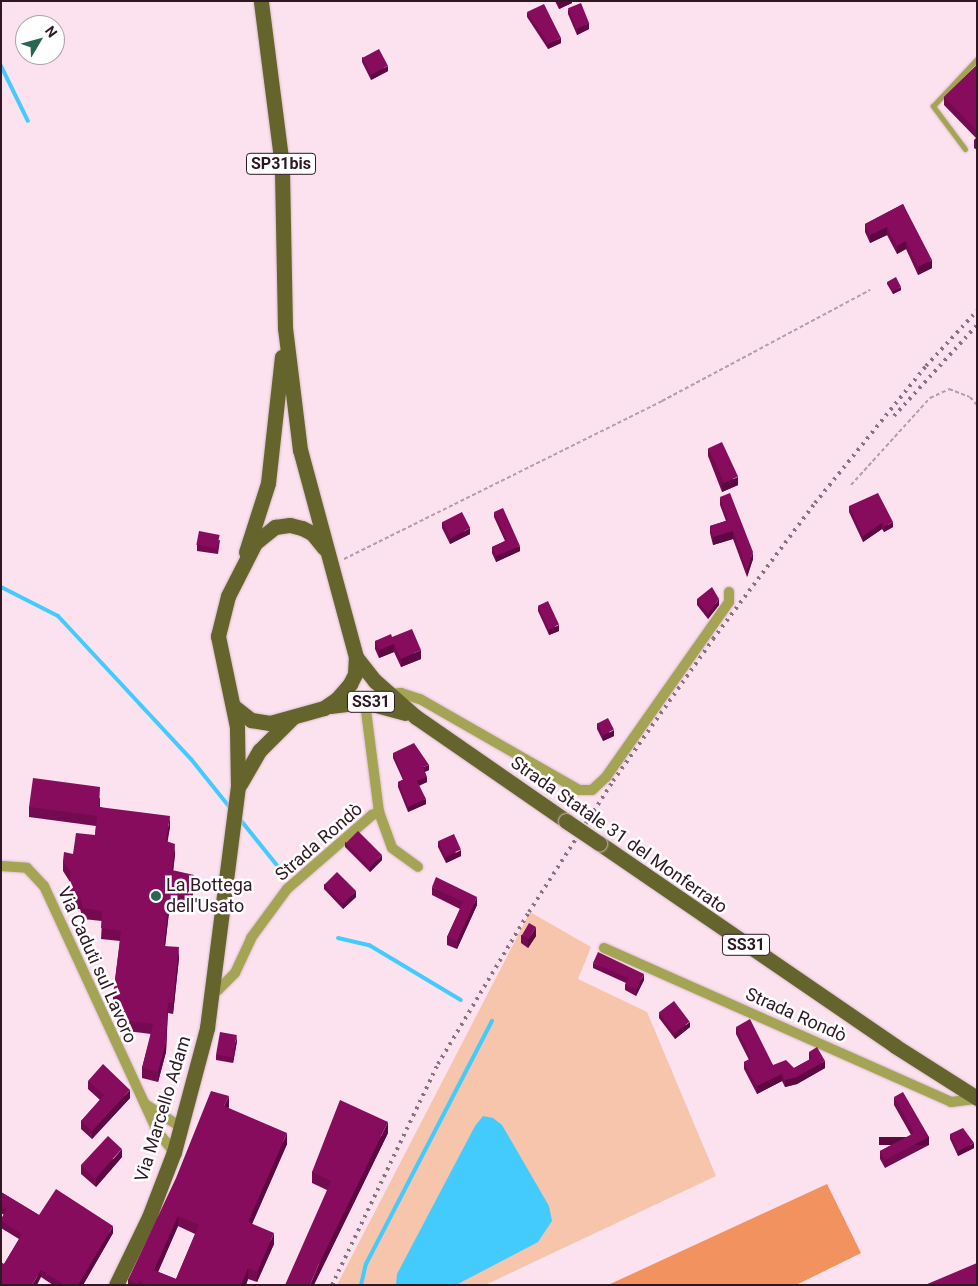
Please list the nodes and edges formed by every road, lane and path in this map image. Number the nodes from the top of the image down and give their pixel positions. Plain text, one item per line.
1 (260, 1) edge
2 (977, 59) edge
3 (965, 149) dead end
4 (870, 290) dead end
5 (285, 328) junction
6 (977, 405) edge
7 (851, 485) dead end
8 (324, 548) junction
9 (245, 559) junction
10 (329, 567) junction
11 (729, 592) dead end
12 (356, 657) junction
13 (389, 694) junction
14 (370, 702) junction
15 (233, 706) junction
16 (324, 708) junction
17 (416, 717) junction
18 (293, 718) junction
19 (237, 793) junction
20 (379, 812) junction
21 (1, 866) edge
22 (418, 867) dead end
23 (604, 948) dead end
24 (212, 991) junction
25 (977, 1098) edge
26 (144, 1104) junction
27 (182, 1127) junction
28 (174, 1152) junction
29 (116, 1285) edge

1 - 5 main road, SP31bis
2 - 3 lane
4 - 10 path
5 - 8 main road, SP31bis
5 - 9 main road, SP31bis
6 - 7 path
8 - 9 main road
8 - 10 main road
9 - 15 main road
10 - 12 main road
11 - 13 street
12 - 13 main road, Strada Statale 31 del Monferrato / SS31
12 - 16 main road
13 - 14 street
13 - 17 main road, Strada Statale 31 del Monferrato / SS31
14 - 16 main road, Strada Statale 31 del Monferrato / SS31
14 - 17 main road, Strada Statale 31 del Monferrato / SS31
14 - 20 street, Strada Rondò
15 - 18 main road
15 - 19 main road, Via Marcello Adam
16 - 18 main road
17 - 25 main road, Strada Statale 31 del Monferrato / SS31, bridge
18 - 19 main road, Via Marcello Adam
19 - 24 main road, Via Marcello Adam
20 - 22 street, Strada Rondò
20 - 24 street, Strada Rondò
21 - 26 street, Via Caduti sul Lavoro
23 - 25 street, Strada Rondò
24 - 27 main road, Via Marcello Adam
26 - 27 street
26 - 28 street, Via Caduti sul Lavoro
27 - 28 main road, Via Marcello Adam
28 - 29 main road, Via Marcello Adam

